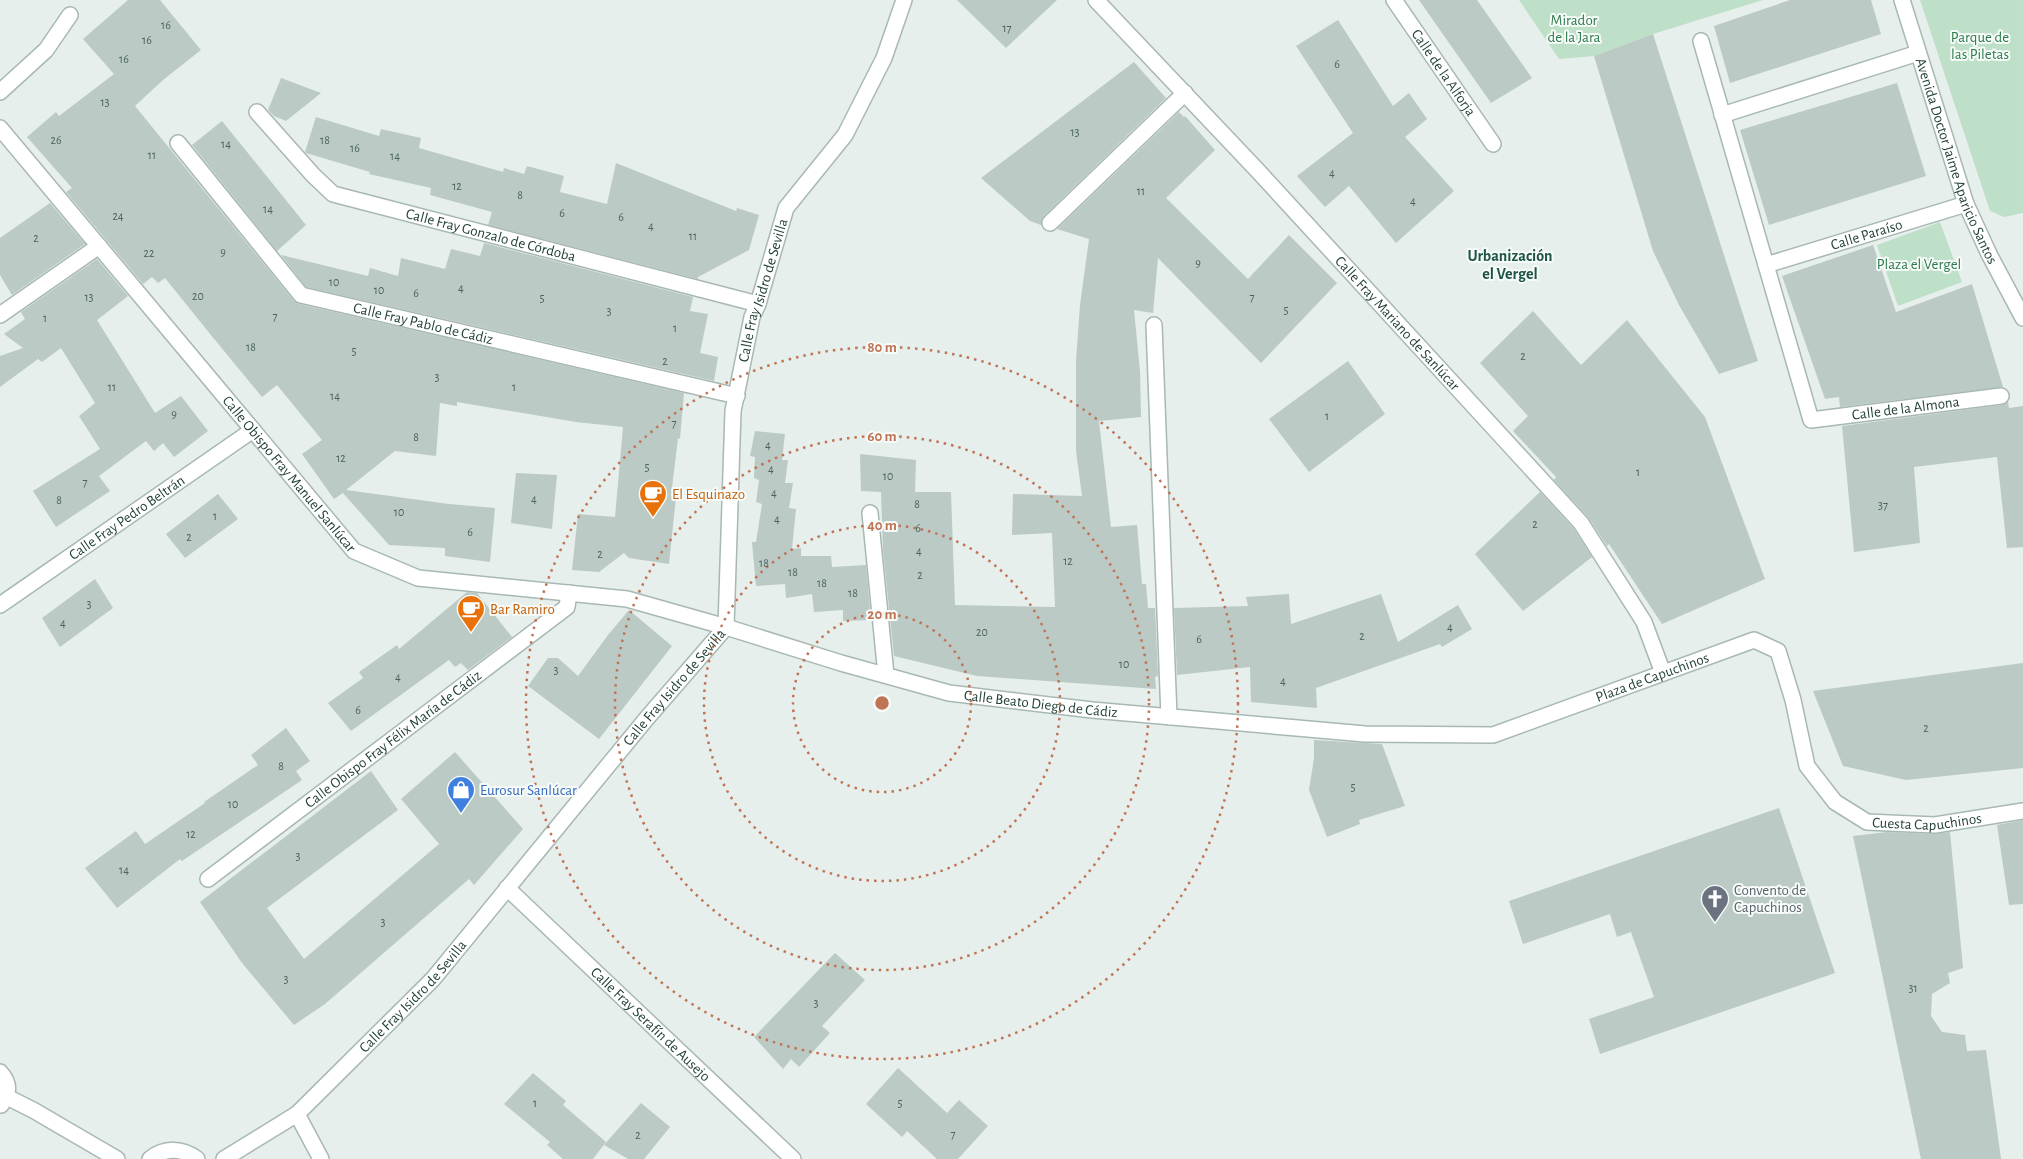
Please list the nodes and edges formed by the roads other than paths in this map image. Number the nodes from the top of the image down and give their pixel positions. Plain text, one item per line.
1 (904, 0) edge
2 (1096, 0) edge
3 (1394, 0) edge
4 (1902, 0) edge
5 (70, 15) dead end
6 (1701, 41) dead end
7 (1918, 53) junction
8 (0, 92) edge
9 (1185, 94) junction
10 (257, 112) dead end
11 (1722, 115) junction
12 (0, 128) edge
13 (178, 143) dead end
14 (1493, 144) dead end
15 (1966, 204) junction
16 (1050, 222) dead end
17 (99, 246) junction
18 (1766, 265) junction
19 (758, 304) junction
20 (0, 315) edge
21 (2023, 318) edge
22 (1154, 325) dead end
23 (737, 396) junction
24 (2001, 396) dead end
25 (253, 430) junction
26 (870, 513) dead end
27 (569, 593) junction
28 (0, 605) edge
29 (726, 626) junction
30 (1663, 673) junction
31 (886, 675) junction
32 (1169, 717) junction
33 (1365, 734) joint
34 (1835, 802) joint
35 (2023, 811) edge
36 (208, 879) dead end
37 (507, 888) junction
38 (0, 1072) edge
39 (3, 1101) edge
40 (297, 1114) junction
41 (117, 1159) edge
42 (150, 1159) edge
43 (197, 1159) edge
44 (224, 1159) edge
45 (321, 1159) edge
46 (793, 1159) edge

1 - 19 street, Calle Fray Isidro de Sevilla
2 - 9 street, Calle Fray Mariano de Sanlúcar
3 - 14 street, Calle de la Alforja
4 - 7 street, Avenida Doctor Jaime Aparicio Santos
5 - 8 street
6 - 11 street
7 - 11 street
7 - 15 street, Avenida Doctor Jaime Aparicio Santos
9 - 16 street
9 - 30 street, Calle Fray Mariano de Sanlúcar
10 - 19 street, Calle Fray Gonzalo de Córdoba
11 - 18 street
12 - 17 street, Calle Obispo Fray Manuel Sanlúcar
13 - 23 street, Calle Fray Pablo de Cádiz
15 - 18 street, Calle Paraíso
15 - 21 street, Avenida Doctor Jaime Aparicio Santos
17 - 20 street
17 - 25 street, Calle Obispo Fray Manuel Sanlúcar
18 - 24 street, Calle de la Almona
19 - 23 street, Calle Fray Isidro de Sevilla
22 - 32 street
23 - 29 street, Calle Fray Isidro de Sevilla
25 - 27 street, Calle Obispo Fray Manuel Sanlúcar
25 - 28 street, Calle Fray Pedro Beltrán
26 - 31 street
27 - 29 street, Calle Obispo Fray Manuel Sanlúcar
27 - 36 street, Calle Obispo Fray Félix María de Cádiz
29 - 31 street, Calle Beato Diego de Cádiz
29 - 37 street, Calle Fray Isidro de Sevilla
30 - 33 street, Plaza de Capuchinos
30 - 34 street, Plaza de Capuchinos
31 - 32 street, Calle Beato Diego de Cádiz
32 - 33 street, Calle Beato Diego de Cádiz
34 - 35 street, Cuesta Capuchinos
37 - 40 street, Calle Fray Isidro de Sevilla
37 - 46 street, Calle Fray Serafín de Ausejo
38 - 39 street
39 - 41 street
40 - 44 street, Calle Fray Isidro de Sevilla
40 - 45 street
42 - 43 street

